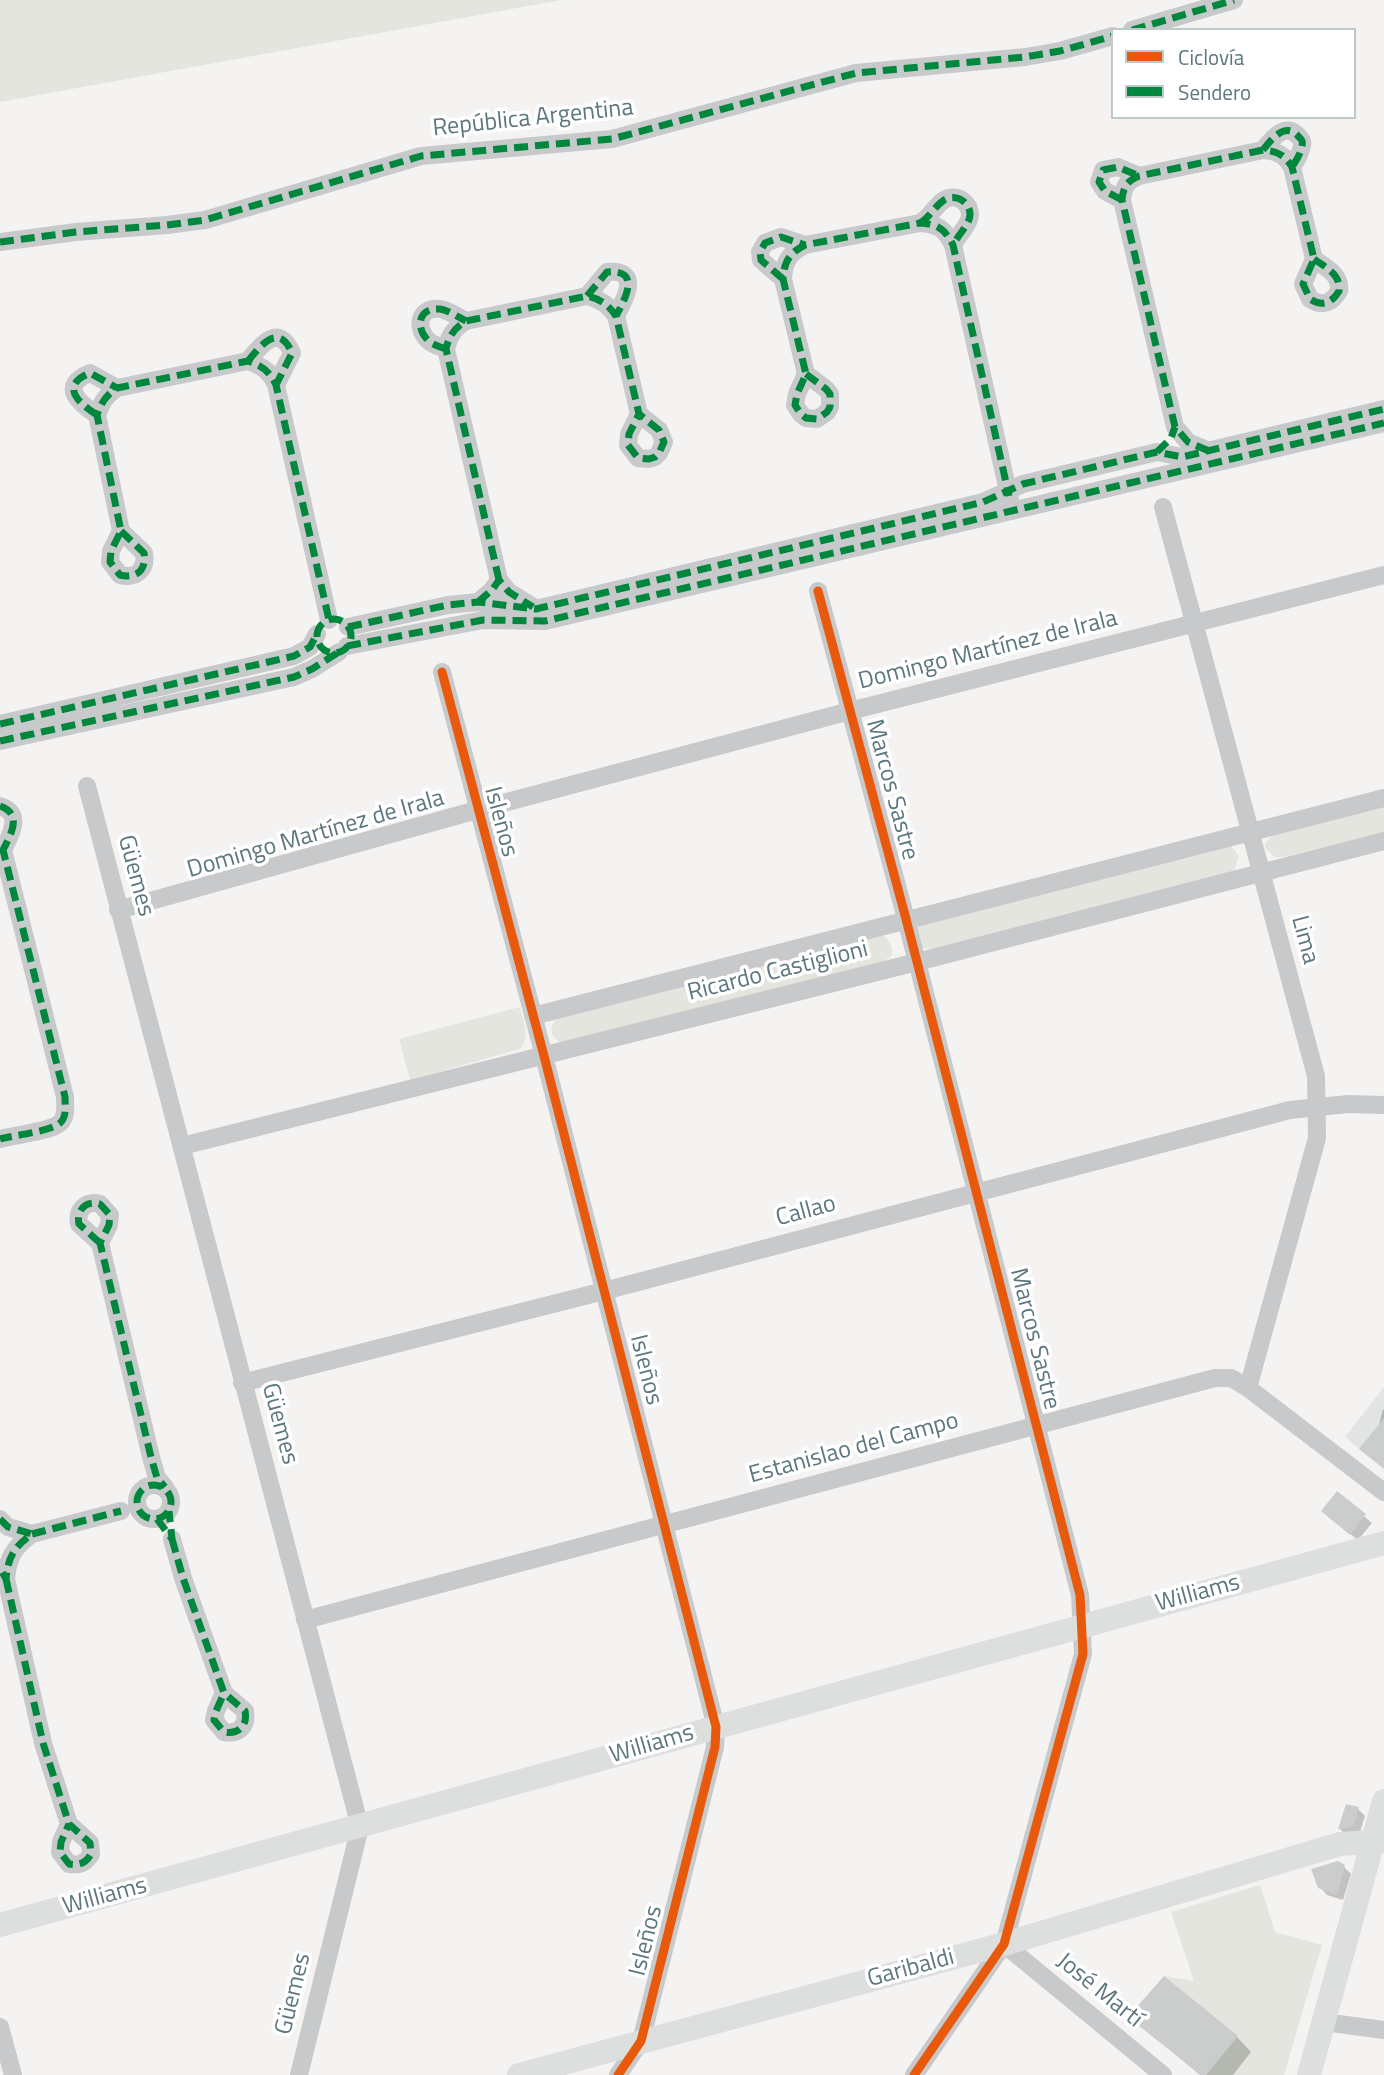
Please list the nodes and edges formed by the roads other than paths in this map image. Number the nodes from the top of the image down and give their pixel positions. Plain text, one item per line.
1 (1234, 0) edge
2 (1139, 28) edge
3 (1111, 37) edge
4 (1263, 150) junction
5 (1292, 167) junction
6 (1139, 176) junction
7 (1122, 200) junction
8 (920, 223) junction
9 (0, 242) edge
10 (953, 245) junction
11 (805, 246) junction
12 (1314, 258) dead end
13 (783, 279) junction
14 (587, 296) junction
15 (616, 316) junction
16 (466, 321) junction
17 (446, 349) junction
18 (248, 361) junction
19 (806, 374) dead end
20 (276, 385) junction
21 (117, 388) junction
22 (1384, 408) edge
23 (639, 414) dead end
24 (97, 415) junction
25 (1384, 423) edge
26 (1175, 426) junction
27 (1209, 451) junction
28 (1157, 452) junction
29 (1184, 463) junction
30 (1008, 491) junction
31 (1163, 507) dead end
32 (1013, 510) junction
33 (121, 531) dead end
34 (1384, 575) edge
35 (499, 580) junction
36 (818, 591) dead end
37 (478, 602) junction
38 (536, 609) junction
39 (1193, 624) junction
40 (323, 627) junction
41 (348, 627) junction
42 (343, 649) junction
43 (442, 672) dead end
44 (850, 711) junction
45 (0, 724) edge
46 (0, 741) edge
47 (87, 786) dead end
48 (1384, 798) edge
49 (0, 806) edge
50 (477, 810) junction
51 (1249, 832) junction
52 (1384, 841) edge
53 (2, 849) edge
54 (1260, 873) junction
55 (118, 910) junction
56 (906, 919) junction
57 (917, 962) junction
58 (533, 1016) junction
59 (544, 1056) junction
60 (1384, 1105) edge
61 (1317, 1107) junction
62 (0, 1139) edge
63 (182, 1146) junction
64 (976, 1192) junction
65 (100, 1242) dead end
66 (604, 1291) junction
67 (242, 1383) junction
68 (1248, 1388) junction
69 (1036, 1426) junction
70 (151, 1457) junction
71 (1384, 1492) edge
72 (150, 1506) junction
73 (3, 1523) edge
74 (665, 1525) junction
75 (32, 1534) junction
76 (1384, 1543) edge
77 (6, 1554) edge
78 (3, 1573) edge
79 (305, 1620) junction
80 (1082, 1625) junction
81 (224, 1693) dead end
82 (716, 1727) junction
83 (1384, 1801) edge
84 (69, 1824) dead end
85 (360, 1827) junction
86 (1379, 1842) edge
87 (0, 1925) edge
88 (1004, 1944) junction
89 (1324, 2022) junction
90 (0, 2026) edge
91 (1384, 2030) edge
92 (641, 2041) junction
93 (13, 2075) edge
94 (299, 2075) edge
95 (519, 2075) edge
96 (618, 2075) edge
97 (914, 2075) edge
98 (1163, 2075) edge
99 (1310, 2075) edge

1 - 2 street
3 - 9 street, República Argentina
4 - 5 street
4 - 5 street
4 - 6 street
5 - 12 street
6 - 7 street
6 - 7 street
7 - 26 street
8 - 10 street
8 - 10 street
8 - 11 street
10 - 30 street
11 - 13 street
11 - 13 street
13 - 19 street
14 - 15 street
14 - 15 street
14 - 16 street
15 - 23 street
16 - 17 street
16 - 17 street
17 - 35 street
18 - 20 street
18 - 20 street
18 - 21 street
20 - 40 street
21 - 24 street
21 - 24 street
22 - 27 street
24 - 33 street
25 - 29 street
26 - 27 street
26 - 28 street
27 - 29 street
28 - 29 street
28 - 30 street
29 - 32 street
30 - 32 street
30 - 38 street
31 - 39 street, Lima
32 - 42 street
34 - 39 street, Domingo Martínez de Irala
35 - 37 street
35 - 38 street
36 - 44 street, Marcos Sastre
37 - 38 street
37 - 41 street
39 - 44 street, Domingo Martínez de Irala
39 - 51 street, Lima
40 - 41 street
40 - 42 street
40 - 45 street
41 - 42 street
42 - 46 street
43 - 50 street, Isleños
44 - 50 street, Domingo Martínez de Irala
44 - 56 street, Marcos Sastre
47 - 55 street, Güemes
48 - 51 street, Ricardo Castiglioni
49 - 53 street
50 - 55 street, Domingo Martínez de Irala
50 - 58 street, Isleños
51 - 54 street, Lima
51 - 56 street, Ricardo Castiglioni
52 - 54 street, Ricardo Castiglioni
53 - 62 street
54 - 57 street, Ricardo Castiglioni
54 - 61 street, Lima
55 - 63 street, Güemes
56 - 57 street, Marcos Sastre
56 - 58 street, Ricardo Castiglioni
57 - 59 street, Ricardo Castiglioni
57 - 64 street, Marcos Sastre
58 - 59 street, Isleños
59 - 63 street, Ricardo Castiglioni
59 - 66 street, Isleños
60 - 61 street, Callao
61 - 64 street, Callao
61 - 68 street, Lima
63 - 67 street, Güemes
64 - 66 street, Callao
64 - 69 street, Marcos Sastre
65 - 70 street
66 - 67 street, Callao
66 - 74 street, Isleños
67 - 79 street, Güemes
68 - 69 street, Estanislao del Campo
68 - 71 street, Estanislao del Campo
69 - 74 street, Estanislao del Campo
69 - 80 street, Marcos Sastre
70 - 72 street
70 - 72 street
72 - 75 street
72 - 81 street
73 - 75 street
73 - 77 street
74 - 79 street, Estanislao del Campo
74 - 82 street, Isleños
75 - 77 street
76 - 80 street, Williams
77 - 78 street
78 - 84 street
79 - 85 street, Güemes
80 - 82 street, Williams
80 - 88 street, Marcos Sastre
82 - 85 street, Williams
82 - 92 street, Isleños
83 - 86 street
85 - 87 street, Williams
85 - 94 street, Güemes
86 - 88 street, Garibaldi
86 - 89 street
88 - 92 street, Garibaldi
88 - 97 street, Marcos Sastre
88 - 98 street, José Martí
89 - 91 street
89 - 99 street
90 - 93 street
92 - 95 street, Garibaldi
92 - 96 street, Isleños

